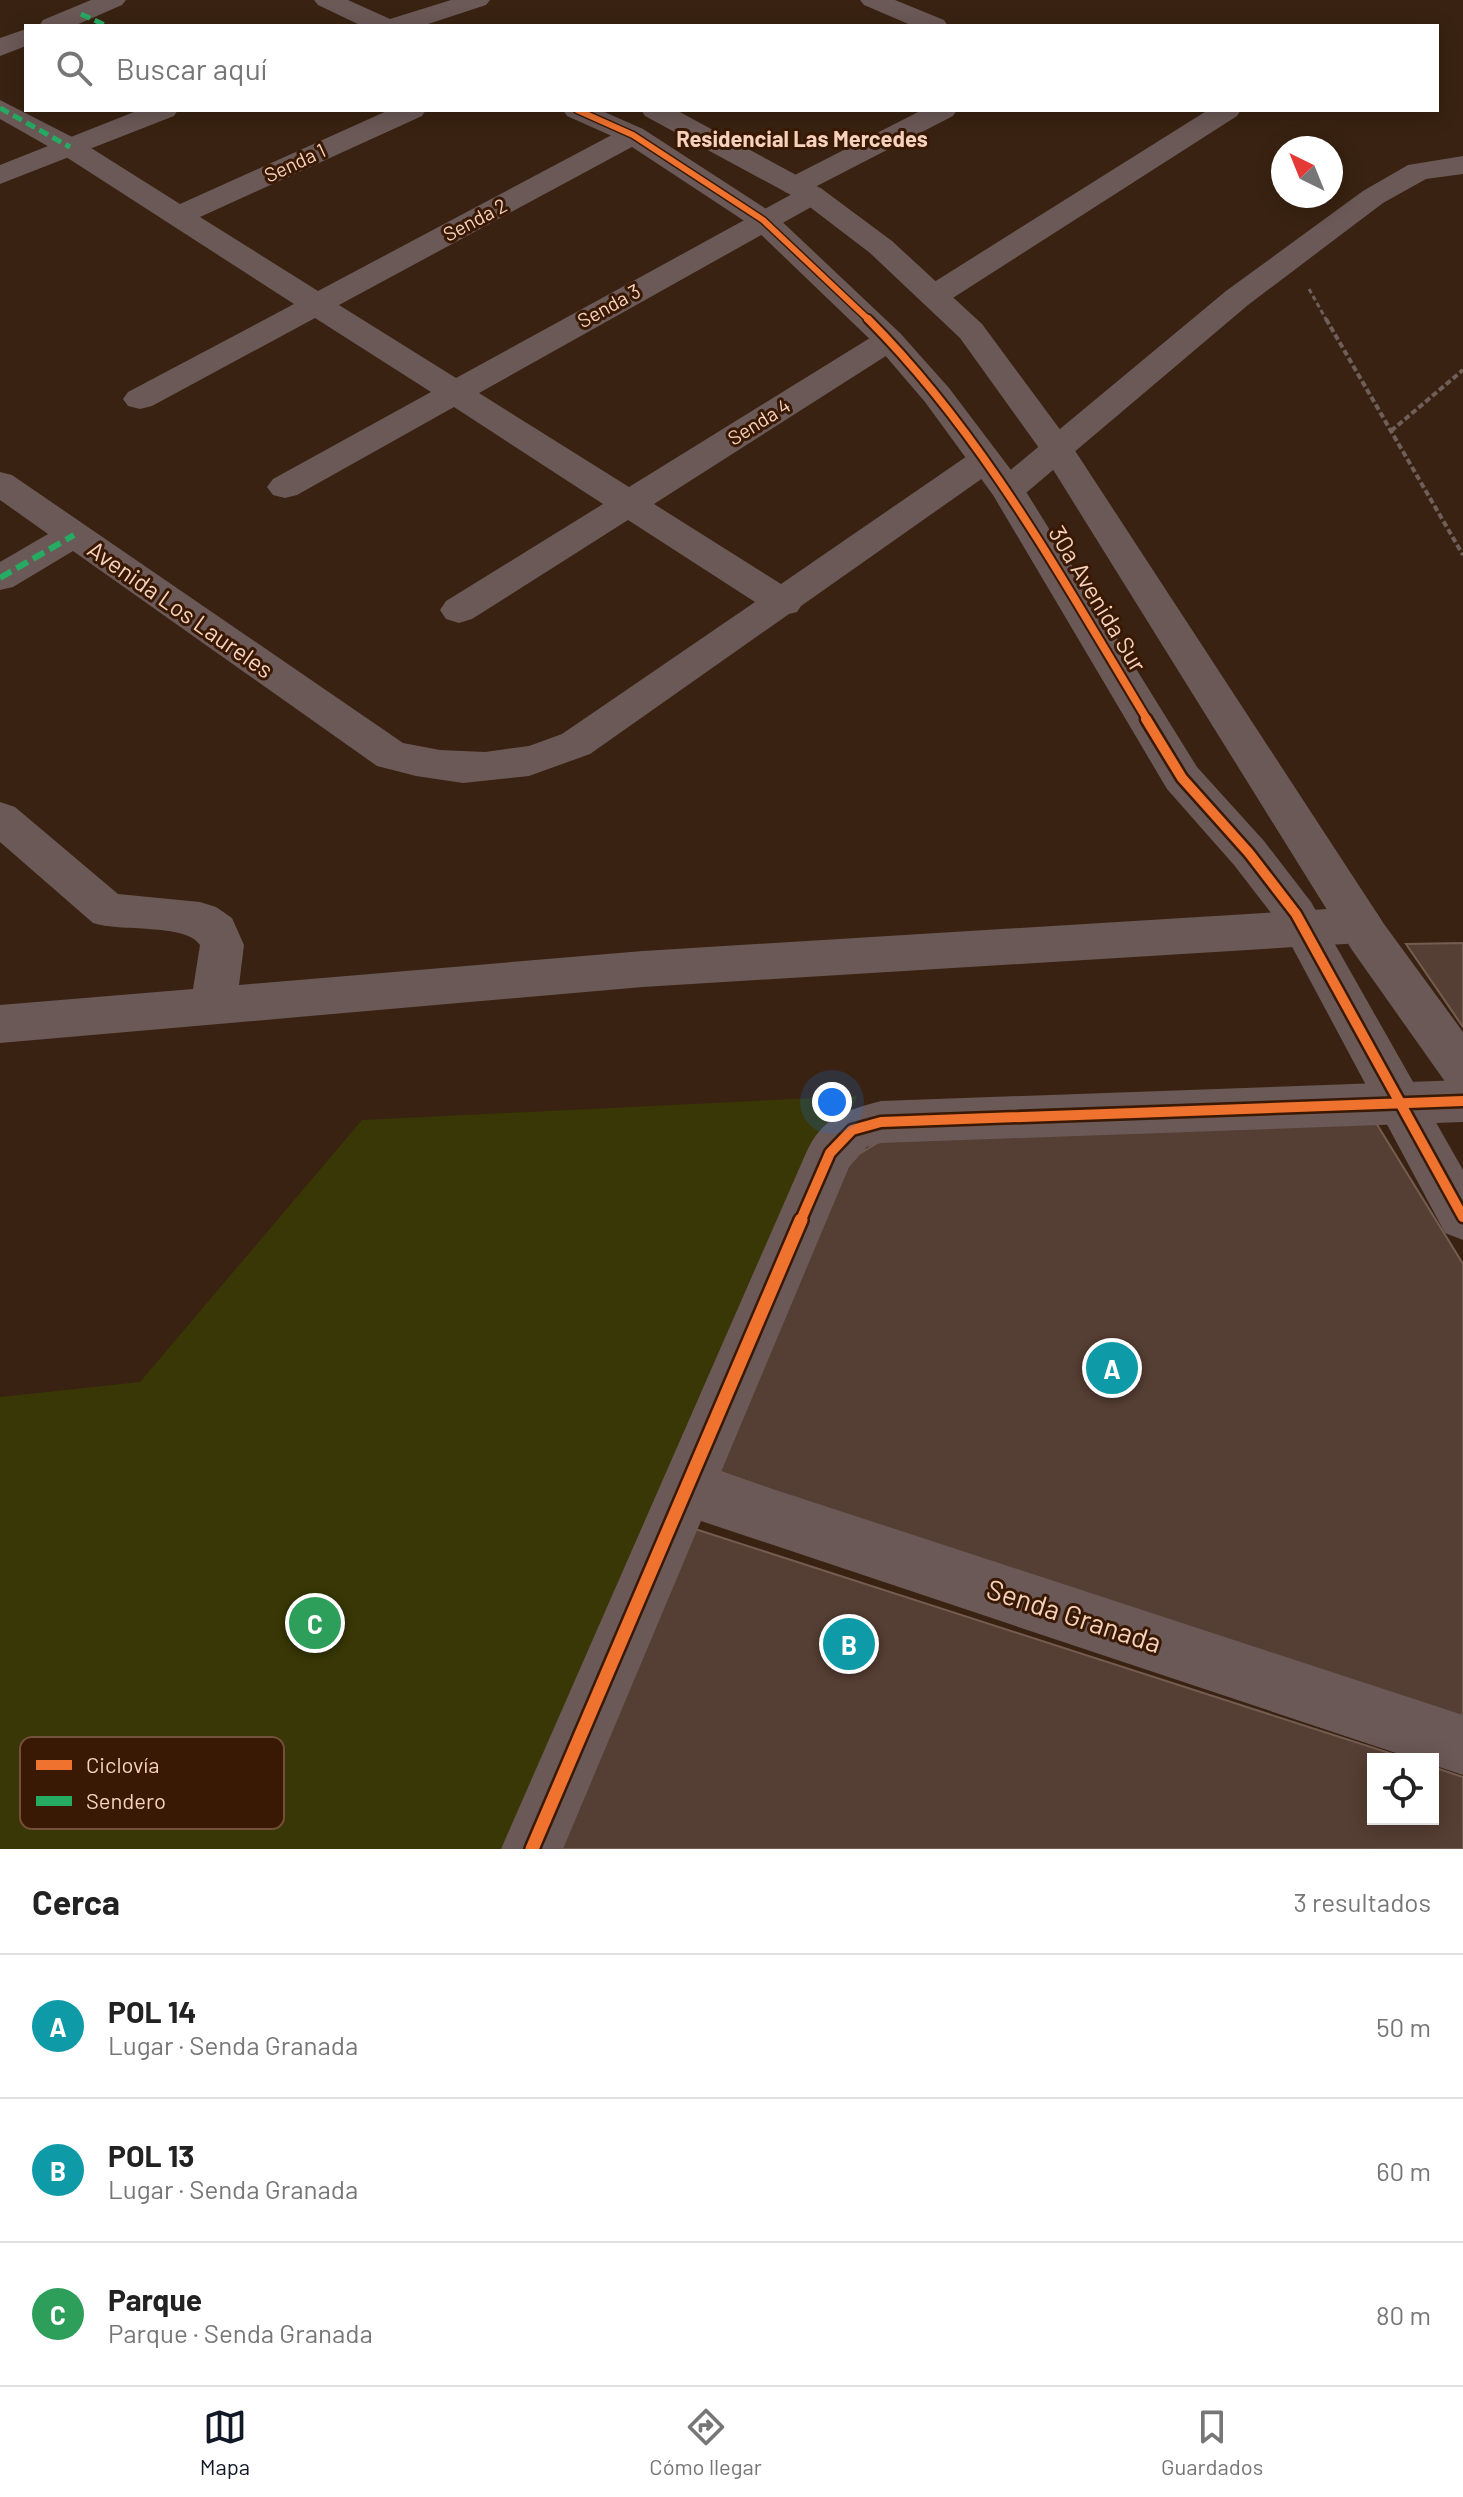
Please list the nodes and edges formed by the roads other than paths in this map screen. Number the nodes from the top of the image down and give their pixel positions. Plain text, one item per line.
1 (113, 0) edge
2 (327, 0) edge
3 (413, 0) edge
4 (477, 0) edge
5 (880, 7) edge
6 (440, 12) junction
7 (81, 14) junction
8 (57, 24) edge
9 (103, 24) edge
10 (379, 24) edge
11 (402, 24) edge
12 (466, 24) edge
13 (929, 24) edge
14 (24, 38) edge
15 (0, 48) edge
16 (0, 108) edge
17 (159, 112) edge
18 (408, 112) edge
19 (598, 112) edge
20 (940, 112) edge
21 (1224, 112) edge
22 (660, 118) edge
23 (70, 147) junction
24 (1463, 165) edge
25 (0, 175) edge
26 (804, 191) junction
27 (178, 216) junction
28 (763, 220) junction
29 (934, 296) junction
30 (318, 305) junction
31 (889, 340) junction
32 (455, 393) junction
33 (140, 399) dead end
34 (1058, 451) junction
35 (996, 475) junction
36 (0, 483) edge
37 (285, 487) dead end
38 (629, 503) junction
39 (74, 535) junction
40 (0, 578) edge
41 (784, 603) junction
42 (459, 610) dead end
43 (0, 818) edge
44 (1361, 925) junction
45 (1303, 927) junction
46 (213, 1008) junction
47 (0, 1024) edge
48 (1463, 1069) edge
49 (1399, 1101) junction
50 (1463, 1101) edge
51 (1463, 1217) edge
52 (685, 1488) junction
53 (1463, 1745) edge
54 (532, 1849) edge

1 - 7 street
2 - 10 street
3 - 6 street
4 - 6 street
5 - 13 street
6 - 11 street
6 - 12 street
7 - 8 street
7 - 9 street
14 - 15 street
16 - 23 street
17 - 23 street
18 - 27 street, Senda 1
19 - 22 street, 30a Avenida Sur
20 - 26 street, Senda 3
21 - 29 street
22 - 26 street, 30a Avenida Sur
22 - 28 street, 30a Avenida Sur
22 - 30 street, Senda 2
23 - 25 street
23 - 27 street
24 - 34 street, Avenida Los Laureles
26 - 28 street, Senda 3
26 - 29 street, 30a Avenida Sur
27 - 30 street
28 - 31 street, 30a Avenida Sur
28 - 32 street, Senda 3
29 - 34 street, 30a Avenida Sur
30 - 32 street
30 - 33 street, Senda 2
31 - 35 street, 30a Avenida Sur
31 - 38 street, Senda 4
32 - 37 street, Senda 3
32 - 38 street
34 - 35 street, Avenida Los Laureles
34 - 44 street, 30a Avenida Sur
35 - 41 street, Avenida Los Laureles
35 - 45 street, 30a Avenida Sur
36 - 39 street, Avenida Los Laureles
38 - 41 street
38 - 42 street, Senda 4
39 - 40 street
39 - 41 street, Avenida Los Laureles
43 - 46 street
44 - 45 street
44 - 48 street, 30a Avenida Sur
45 - 46 street
45 - 49 street, 30a Avenida Sur
46 - 47 street
49 - 50 street
49 - 51 street, 30a Avenida Sur
49 - 52 street
52 - 53 street, Senda Granada
52 - 54 street

